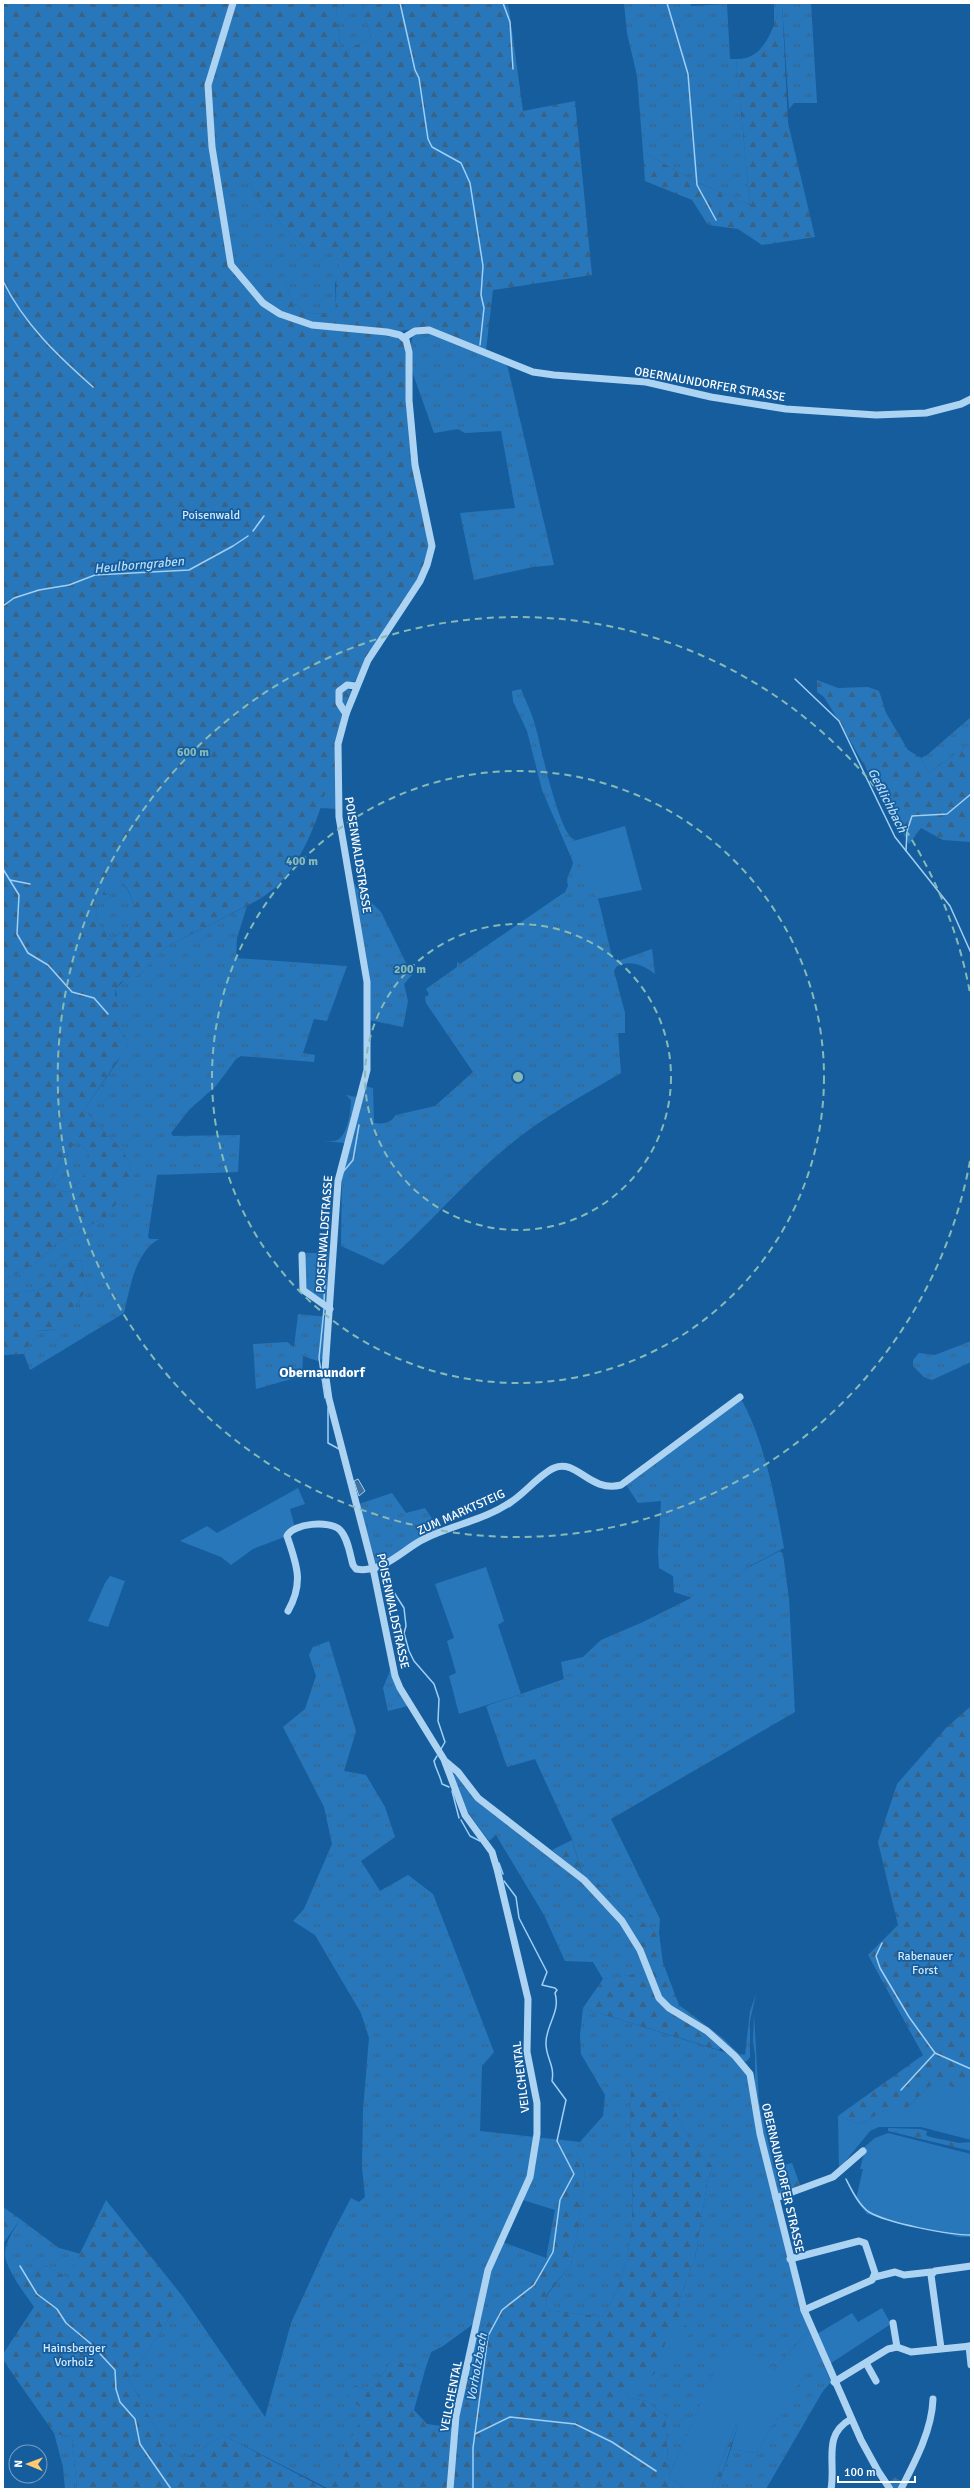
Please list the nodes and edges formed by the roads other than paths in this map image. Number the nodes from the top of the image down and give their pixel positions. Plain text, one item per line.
1 (233, 3) edge
2 (404, 337) junction
3 (971, 399) edge
4 (356, 686) junction
5 (346, 714) junction
6 (302, 1255) dead end
7 (330, 1309) junction
8 (740, 1397) dead end
9 (376, 1566) junction
10 (288, 1611) dead end
11 (445, 1761) junction
12 (557, 1857) joint
13 (863, 2151) dead end
14 (776, 2198) junction
15 (790, 2259) junction
16 (971, 2266) edge
17 (930, 2272) dead end
18 (874, 2277) junction
19 (804, 2310) junction
20 (893, 2323) dead end
21 (970, 2346) edge
22 (897, 2347) junction
23 (941, 2348) junction
24 (866, 2363) junction
25 (971, 2365) edge
26 (876, 2381) dead end
27 (834, 2382) junction
28 (933, 2399) dead end
29 (851, 2419) junction
30 (450, 2489) edge
31 (831, 2489) edge
32 (890, 2489) edge
33 (901, 2489) edge

1 - 2 street
2 - 3 street, OBERNAUNDORFER STRASSE
2 - 4 street, POISENWALDSTRASSE
4 - 5 street, POISENWALDSTRASSE
4 - 5 street
5 - 7 street, POISENWALDSTRASSE
6 - 7 street, POISENWALDSTRASSE
7 - 9 street, POISENWALDSTRASSE
8 - 9 street, ZUM MARKTSTEIG
9 - 10 street, ZUM MARKTSTEIG
9 - 11 street, POISENWALDSTRASSE
11 - 12 street, POISENWALDSTRASSE
11 - 30 street, VEILCHENTAL
12 - 14 street, OBERNAUNDORFER STRASSE
13 - 14 street
14 - 15 street, OBERNAUNDORFER STRASSE
15 - 18 street
15 - 19 street, OBERNAUNDORFER STRASSE
16 - 23 street
17 - 18 street
18 - 19 street
19 - 27 street, OBERNAUNDORFER STRASSE
20 - 22 street
21 - 23 street
21 - 25 street
22 - 23 street
22 - 24 street
24 - 26 street
24 - 27 street
27 - 29 street, OBERNAUNDORFER STRASSE
28 - 33 street
29 - 31 street
29 - 32 street, OBERNAUNDORFER STRASSE

